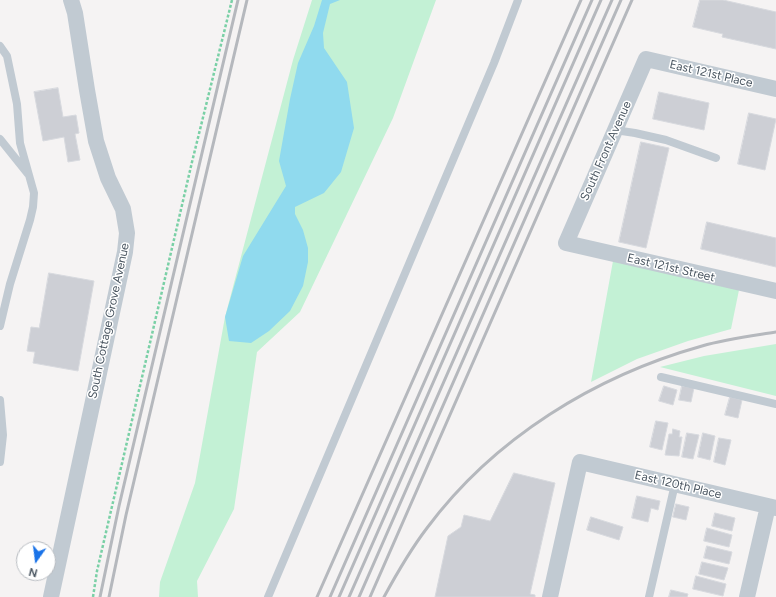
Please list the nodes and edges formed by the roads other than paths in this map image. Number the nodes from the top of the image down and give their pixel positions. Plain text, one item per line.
1 (71, 0) edge
2 (518, 0) edge
3 (0, 46) edge
4 (646, 59) joint
5 (776, 90) edge
6 (616, 130) junction
7 (0, 139) edge
8 (716, 158) dead end
9 (31, 178) junction
10 (566, 243) joint
11 (776, 291) edge
12 (0, 326) edge
13 (661, 377) dead end
14 (0, 400) edge
15 (776, 404) edge
16 (0, 462) edge
17 (675, 484) junction
18 (772, 507) edge
19 (50, 597) edge
20 (268, 597) edge
21 (550, 597) edge
22 (650, 597) edge
23 (747, 597) edge

1 - 19 street, South Cottage Grove Avenue
2 - 20 lane
3 - 9 lane
4 - 5 street, East 121st Place
4 - 6 street, South Front Avenue
6 - 8 lane
6 - 10 street, South Front Avenue
7 - 9 lane
9 - 12 lane
10 - 11 street, East 121st Street
13 - 15 lane
14 - 16 lane
17 - 18 street, East 120th Place
17 - 21 street, East 120th Place
17 - 22 lane
18 - 23 street

